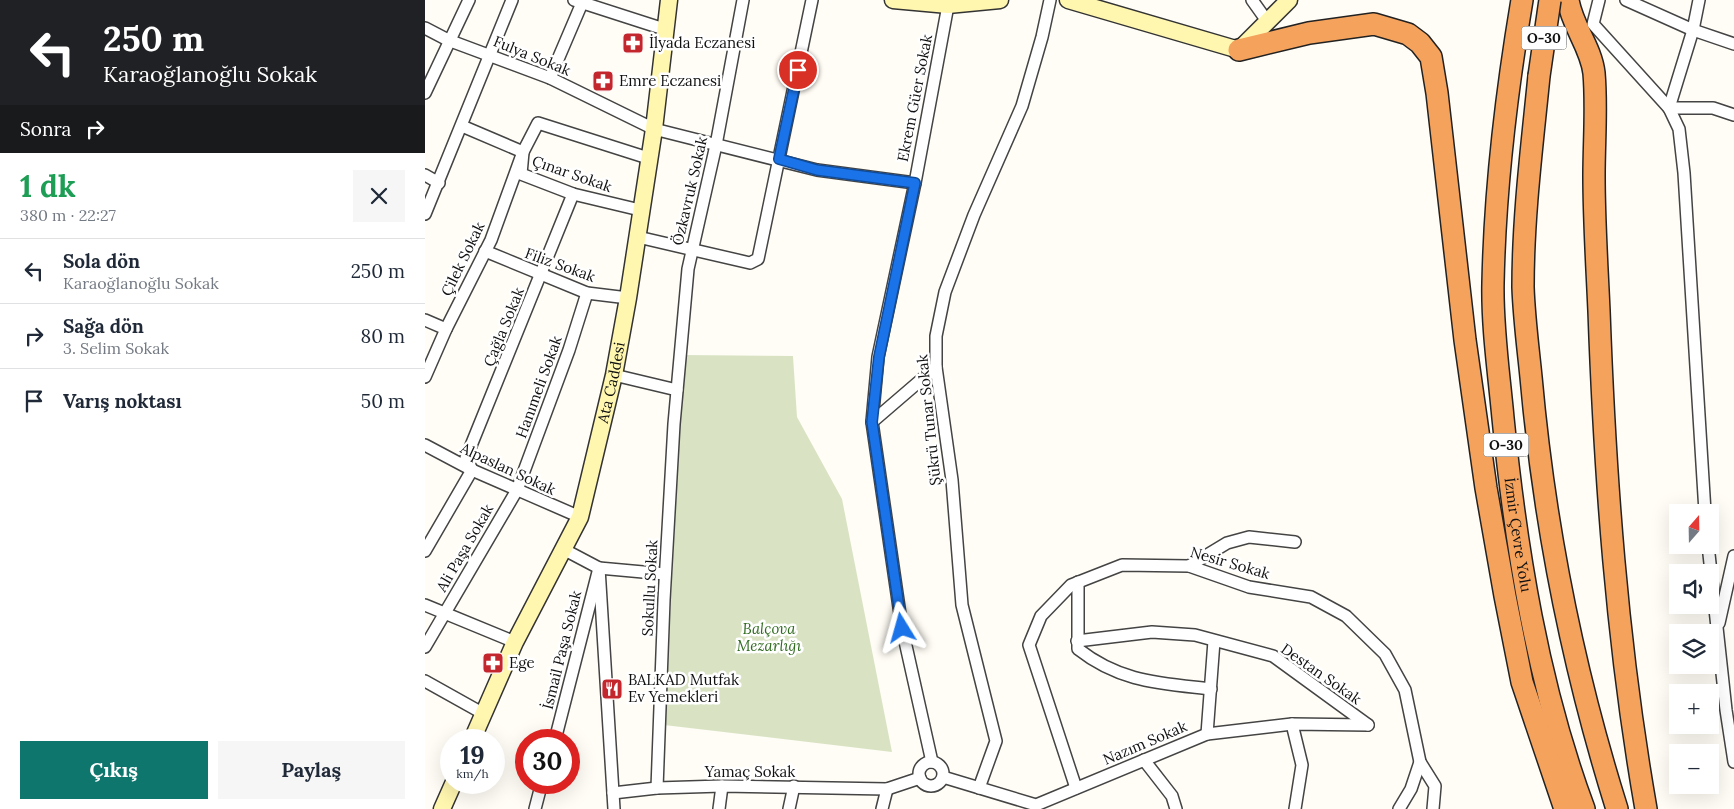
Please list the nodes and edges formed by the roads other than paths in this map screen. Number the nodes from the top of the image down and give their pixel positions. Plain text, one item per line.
1 (469, 0) edge
2 (512, 0) edge
3 (669, 0) edge
4 (743, 0) edge
5 (812, 0) edge
6 (895, 0) edge
7 (1000, 0) edge
8 (1050, 0) edge
9 (1068, 0) edge
10 (1252, 0) edge
11 (1289, 0) edge
12 (1522, 0) edge
13 (1542, 0) edge
14 (1550, 0) edge
15 (1568, 0) edge
16 (1599, 0) edge
17 (1626, 0) edge
18 (1699, 0) edge
19 (578, 2) edge
20 (949, 3) edge
21 (1091, 3) edge
22 (606, 4) edge
23 (1267, 21) junction
24 (425, 28) edge
25 (664, 29) junction
26 (1693, 30) junction
27 (1582, 39) junction
28 (448, 40) junction
29 (1734, 44) edge
30 (1239, 50) junction
31 (490, 55) junction
32 (551, 78) junction
33 (425, 93) edge
34 (1669, 108) junction
35 (1734, 115) edge
36 (462, 126) junction
37 (654, 129) junction
38 (716, 145) junction
39 (523, 152) junction
40 (648, 158) junction
41 (779, 159) junction
42 (425, 175) edge
43 (439, 182) junction
44 (915, 183) junction
45 (573, 194) junction
46 (640, 210) junction
47 (425, 214) edge
48 (638, 237) junction
49 (485, 251) junction
50 (691, 251) junction
51 (541, 276) junction
52 (587, 293) junction
53 (627, 298) junction
54 (425, 320) edge
55 (446, 329) junction
56 (936, 367) junction
57 (613, 375) junction
58 (425, 377) edge
59 (677, 390) junction
60 (872, 422) junction
61 (425, 445) edge
62 (472, 470) junction
63 (517, 490) junction
64 (1705, 504) edge
65 (580, 517) junction
66 (1295, 542) dead end
67 (563, 549) junction
68 (425, 551) edge
69 (1709, 554) edge
70 (1734, 556) edge
71 (1189, 566) junction
72 (599, 568) junction
73 (665, 574) junction
74 (1078, 582) junction
75 (425, 605) edge
76 (444, 614) junction
77 (1716, 624) edge
78 (1719, 624) edge
79 (1077, 641) junction
80 (1215, 641) junction
81 (515, 642) junction
82 (425, 647) edge
83 (1719, 647) edge
84 (425, 681) edge
85 (1211, 689) junction
86 (484, 714) junction
87 (1292, 724) junction
88 (1368, 726) joint
89 (477, 729) edge
90 (558, 729) edge
91 (1207, 734) junction
92 (1144, 760) junction
93 (932, 762) junction
94 (1420, 762) junction
95 (1734, 762) edge
96 (943, 777) junction
97 (920, 778) junction
98 (722, 786) junction
99 (794, 786) junction
100 (657, 788) junction
101 (979, 788) junction
102 (1076, 788) junction
103 (887, 789) junction
104 (449, 794) edge
105 (539, 794) edge
106 (613, 794) junction
107 (1035, 808) edge
108 (442, 809) edge
109 (535, 809) edge
110 (614, 809) edge
111 (719, 809) edge
112 (789, 809) edge
113 (882, 809) edge
114 (1175, 809) edge
115 (1295, 809) edge
116 (1399, 809) edge
117 (1433, 809) edge
118 (1565, 809) edge
119 (1584, 809) edge
120 (1617, 809) edge
121 (1646, 809) edge

1 - 28 street
2 - 31 street
3 - 25 main road, Ata Caddesi
4 - 38 street, Özkavruk Sokak
5 - 41 street
6 - 20 main road
7 - 20 main road
8 - 56 street, Şükrü Tunar Sokak
9 - 21 main road
10 - 23 street
11 - 23 main road
12 - 119 highway, İzmir Çevre Yolu / O-30
13 - 27 highway
14 - 120 highway, O-30, bridge
15 - 27 highway
16 - 34 street
17 - 26 street
18 - 26 street
19 - 22 street
19 - 32 street
20 - 44 street, Ekrem Güer Sokak
21 - 30 main road
22 - 25 street
23 - 30 main road
24 - 28 street, Fulya Sokak
25 - 37 main road, Ata Caddesi
26 - 29 street
26 - 34 street
27 - 121 highway
28 - 31 street, Fulya Sokak
28 - 33 street
30 - 118 highway
31 - 32 street, Fulya Sokak
31 - 36 street
32 - 37 street, Fulya Sokak
34 - 35 street
34 - 64 street
36 - 39 street, Çınar Sokak
36 - 43 street
37 - 38 street, Fulya Sokak
37 - 40 main road, Ata Caddesi
38 - 41 street, Fulya Sokak
38 - 50 street, Özkavruk Sokak
39 - 40 street, Çilek Sokak
39 - 45 street, Çınar Sokak
39 - 49 street, Çilek Sokak
40 - 46 main road, Ata Caddesi
41 - 44 street, Fulya Sokak
41 - 50 street
42 - 43 street
43 - 47 street
44 - 60 street, Ekrem Güer Sokak
45 - 46 street, Çınar Sokak
45 - 51 street, Çağla Sokak
46 - 48 main road, Ata Caddesi
48 - 50 street
48 - 53 main road, Ata Caddesi
49 - 51 street, Filiz Sokak
49 - 55 street, Çilek Sokak
50 - 59 street, Özkavruk Sokak
51 - 52 street, Filiz Sokak
51 - 62 street, Çağla Sokak
52 - 53 street, Filiz Sokak
52 - 63 street, Hanımeli Sokak
53 - 57 main road, Ata Caddesi
54 - 55 street
55 - 58 street, Çilek Sokak
56 - 60 street
56 - 101 street, Şükrü Tunar Sokak
57 - 59 street
57 - 65 main road, Ata Caddesi
59 - 73 street, Sokullu Sokak
60 - 93 street, Ekrem Güer Sokak
61 - 62 street, Alpaslan Sokak
62 - 63 street, Alpaslan Sokak
62 - 68 street
63 - 65 street, Alpaslan Sokak
63 - 76 street, Ali Paşa Sokak
65 - 67 main road, Ata Caddesi
66 - 71 street
67 - 72 street
67 - 81 main road, Ata Caddesi
69 - 77 street
70 - 78 street
71 - 74 street, Nesir Sokak
71 - 94 street, Nesir Sokak
72 - 73 street
72 - 90 street, İsmail Paşa Sokak
72 - 106 street
73 - 100 street, Sokullu Sokak
74 - 79 street
74 - 102 street, Nesir Sokak
75 - 76 street
76 - 81 street
76 - 82 street, Ali Paşa Sokak
79 - 80 street, Destan Sokak
79 - 85 street
80 - 85 street
80 - 88 street, Destan Sokak
81 - 86 main road, Ata Caddesi
83 - 95 street
84 - 86 street
85 - 91 street
86 - 89 main road, Ata Caddesi
87 - 88 street, Nazım Sokak
87 - 91 street, Nazım Sokak
87 - 115 street
91 - 92 street, Nazım Sokak
92 - 102 street, Nazım Sokak
92 - 114 street
93 - 96 street
93 - 97 street
94 - 116 street
94 - 117 street
96 - 97 street
96 - 101 street, Nazım Sokak
97 - 103 street
98 - 99 street, Yamaç Sokak
98 - 100 street, Yamaç Sokak
98 - 111 street
99 - 103 street, Yamaç Sokak
99 - 112 street
100 - 106 street, Yamaç Sokak
101 - 107 street, Nazım Sokak
102 - 107 street, Nazım Sokak
103 - 113 street
104 - 108 main road
105 - 109 street
106 - 110 street

